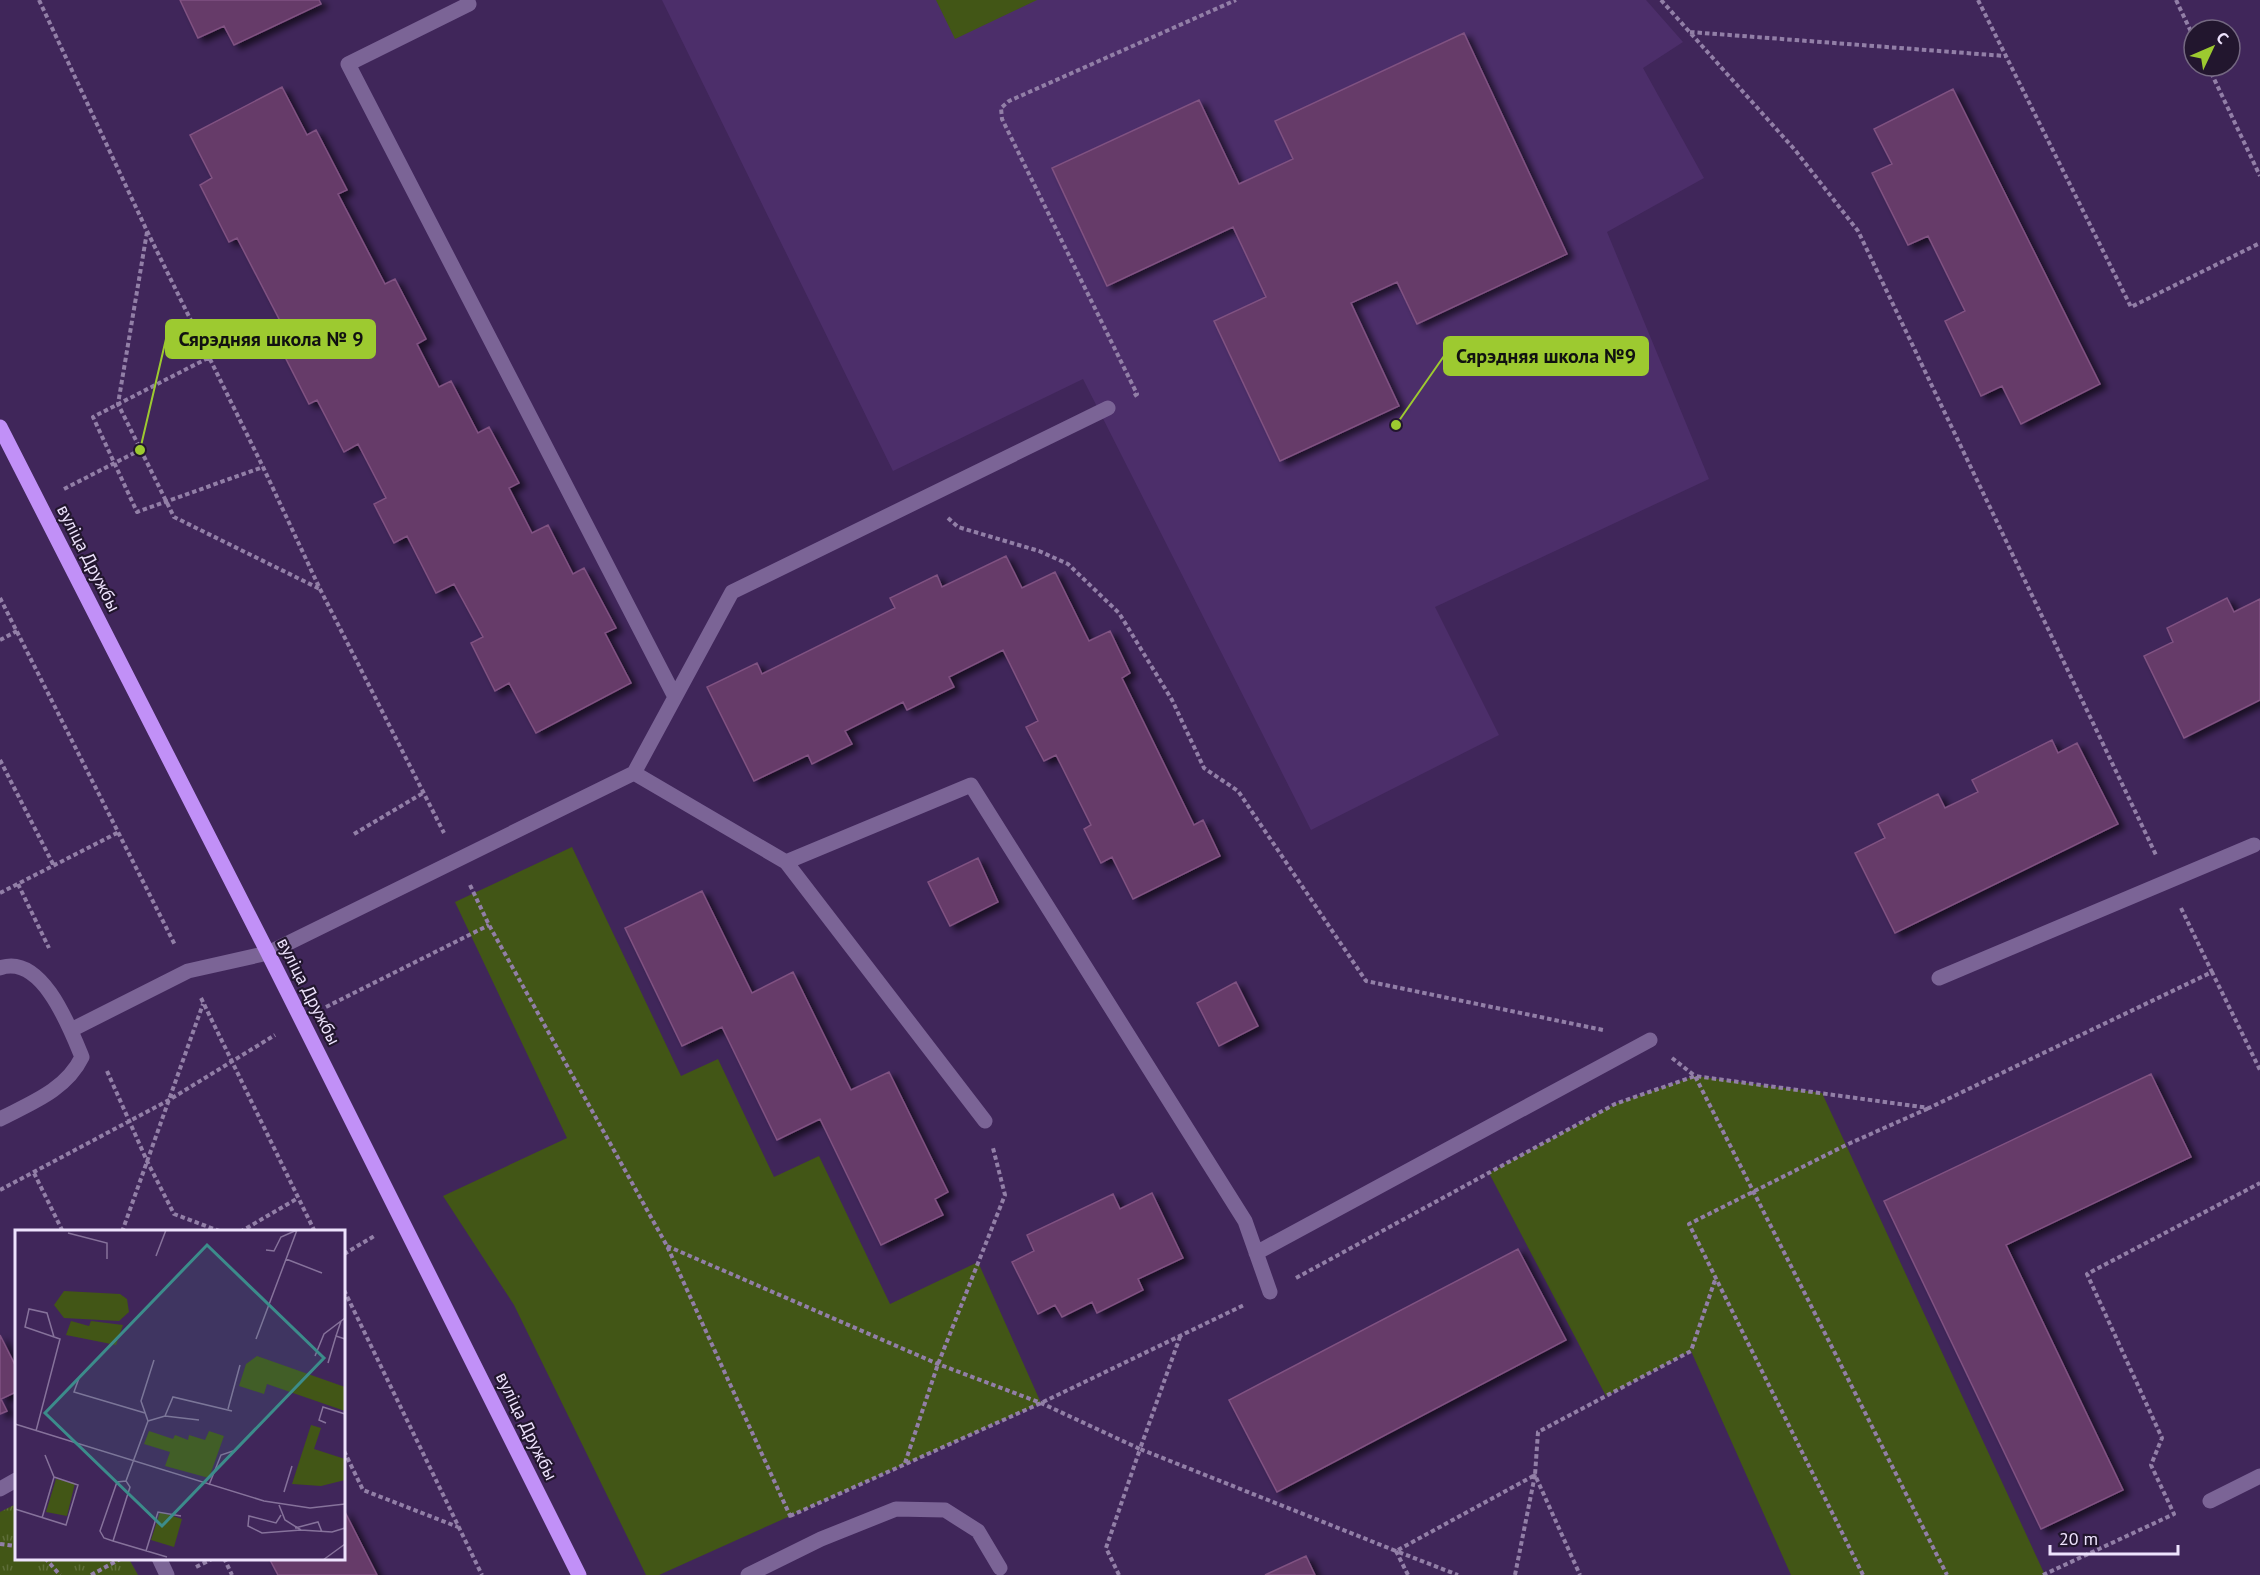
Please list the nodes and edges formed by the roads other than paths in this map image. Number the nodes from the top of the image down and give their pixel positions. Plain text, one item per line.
1 (470, 4) dead end
2 (1108, 408) road end
3 (0, 427) edge
4 (675, 697) junction
5 (634, 773) junction
6 (2257, 844) edge
7 (786, 862) junction
8 (268, 953) junction
9 (0, 968) edge
10 (1939, 978) dead end
11 (71, 1030) junction
12 (1650, 1040) road end
13 (0, 1119) edge
14 (985, 1121) road end
15 (1256, 1253) junction
16 (1270, 1292) road end
17 (2260, 1476) edge
18 (15, 1481) edge
19 (0, 1489) edge
20 (2210, 1501) dead end
21 (160, 1560) edge
22 (999, 1568) dead end
23 (167, 1575) edge
24 (579, 1575) edge
25 (748, 1575) edge

1 - 4 street
2 - 4 street
3 - 8 main road, вуліца Дружбы
4 - 5 street
5 - 7 street
5 - 8 street
6 - 10 street
7 - 14 street
7 - 15 street
8 - 11 street
8 - 24 main road, вуліца Дружбы
9 - 11 street
11 - 13 street
12 - 15 street
15 - 16 street
17 - 20 street
18 - 19 street
21 - 23 street
22 - 25 street

